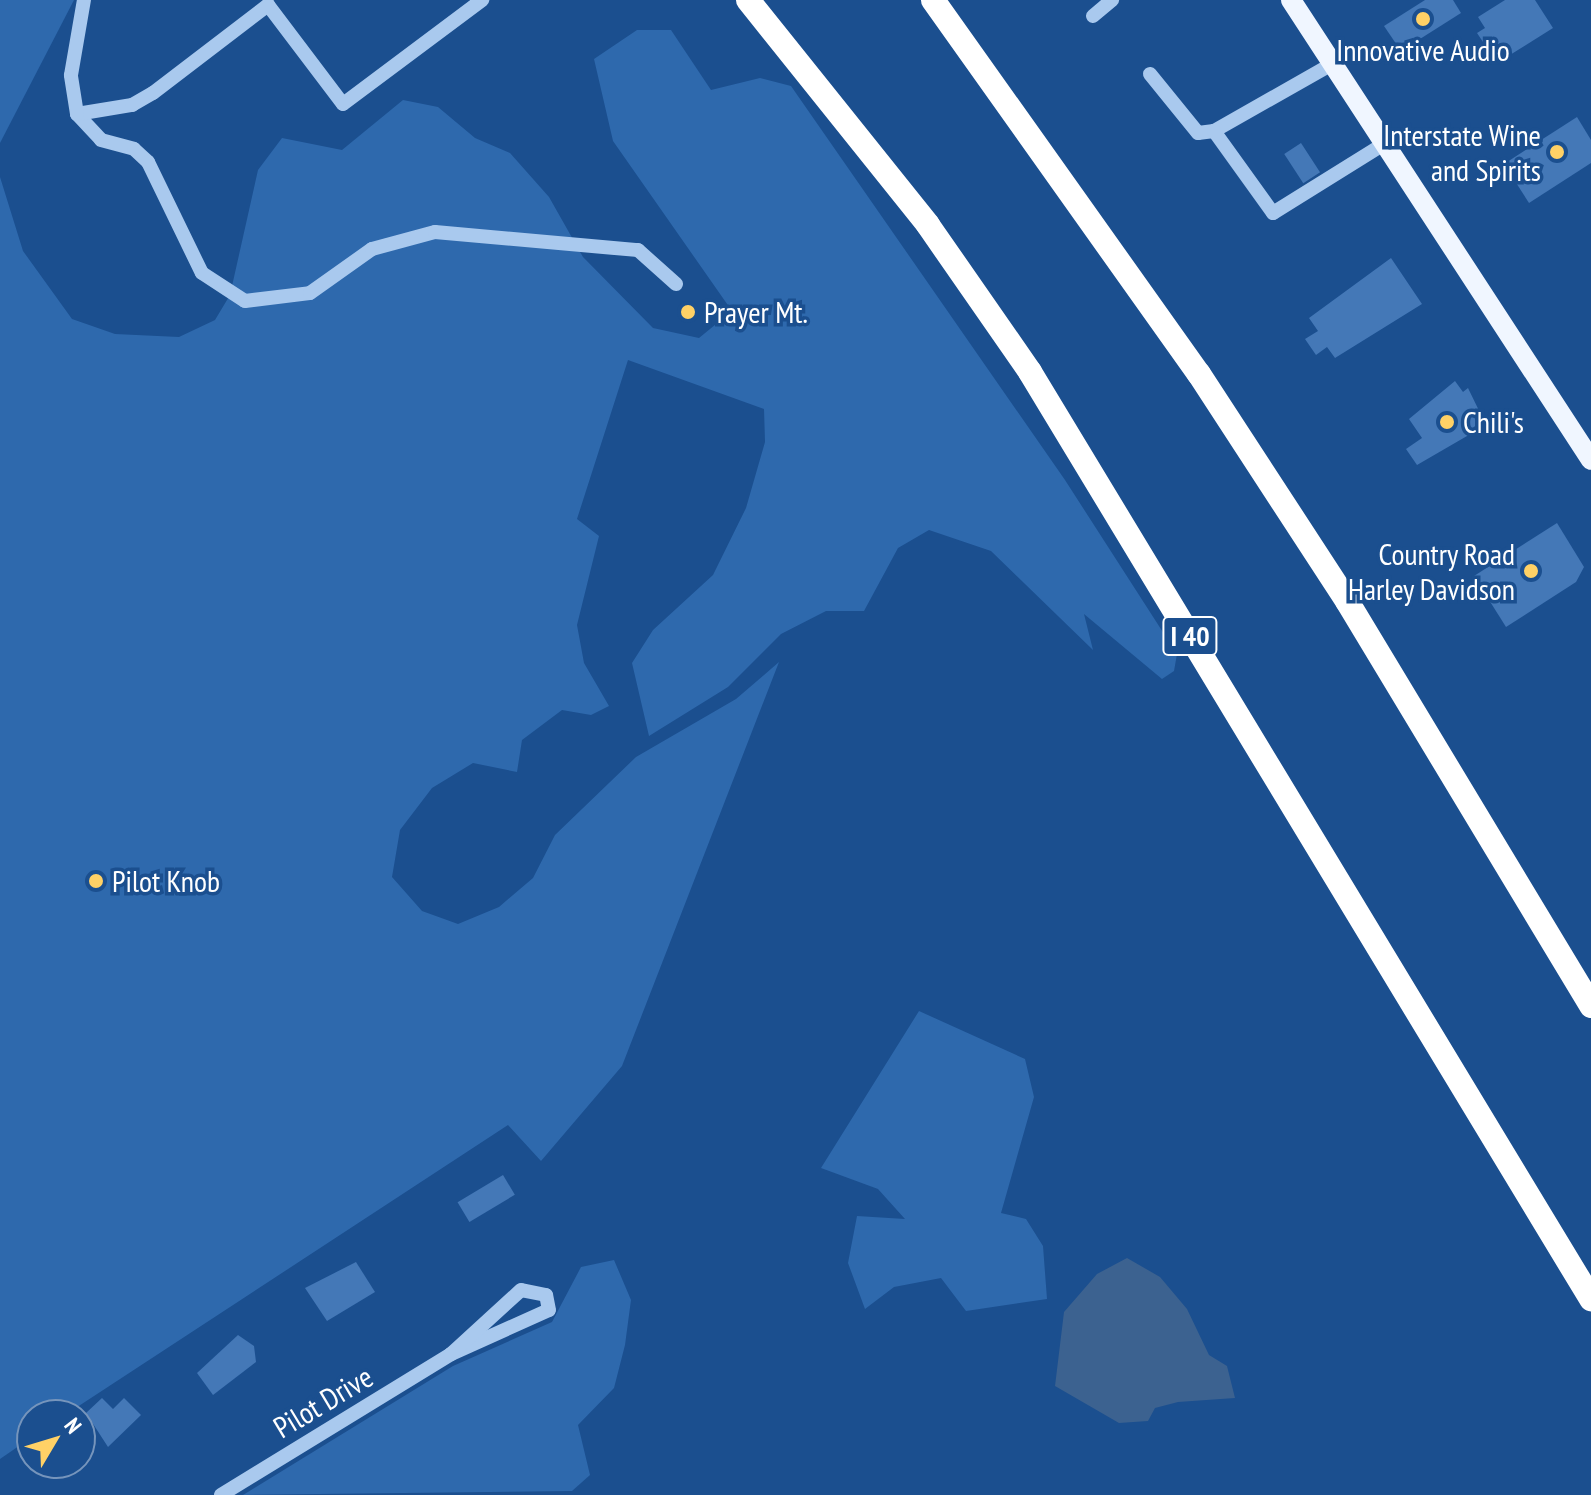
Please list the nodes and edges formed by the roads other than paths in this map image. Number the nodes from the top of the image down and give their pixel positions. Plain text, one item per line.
1 (84, 0) edge
2 (482, 0) edge
3 (748, 0) edge
4 (933, 0) edge
5 (1112, 0) edge
6 (1291, 0) edge
7 (269, 2) edge
8 (1093, 16) dead end
9 (1332, 64) junction
10 (1150, 74) dead end
11 (77, 114) junction
12 (1214, 131) junction
13 (1384, 144) junction
14 (676, 284) dead end
15 (1591, 460) edge
16 (1591, 1006) edge
17 (1591, 1299) edge
18 (451, 1354) junction
19 (221, 1495) edge

1 - 11 street
2 - 7 street
3 - 17 highway, I 40
4 - 16 highway
5 - 8 street
6 - 9 main road
7 - 11 street
9 - 12 street
9 - 13 main road
10 - 12 street
11 - 14 street
12 - 13 street
13 - 15 main road
18 - 18 street, Pilot Drive
18 - 19 street, Pilot Drive

